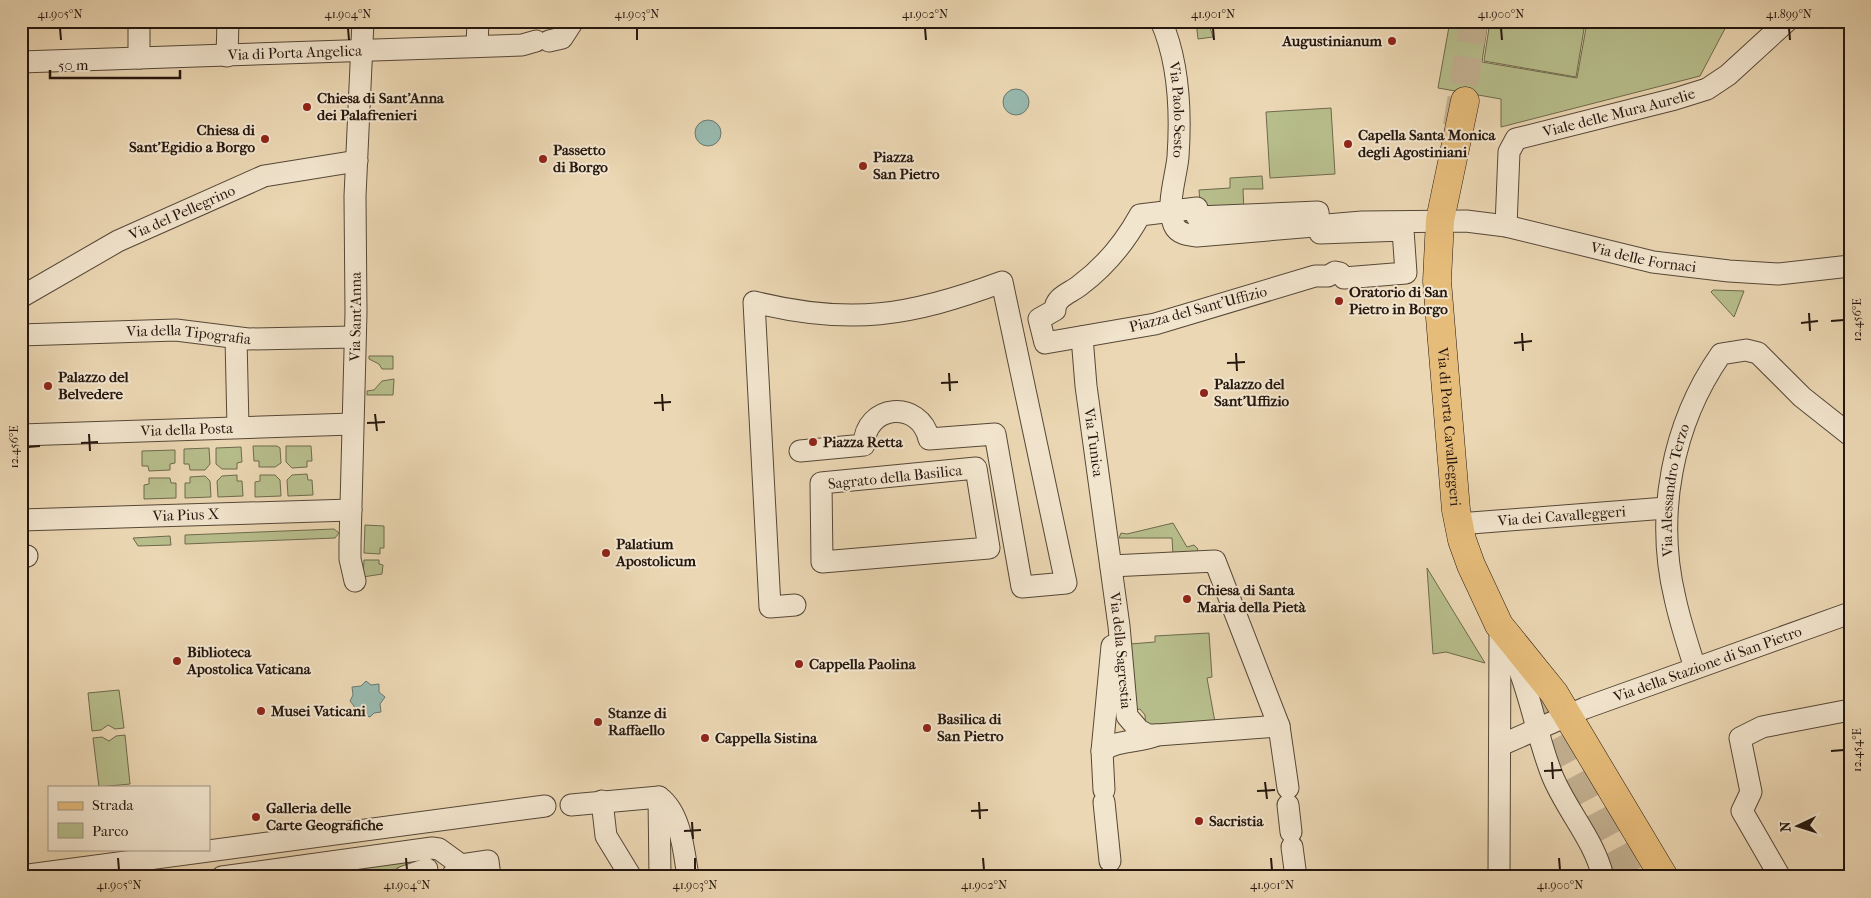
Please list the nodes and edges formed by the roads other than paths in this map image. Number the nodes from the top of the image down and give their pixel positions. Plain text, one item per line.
1 (139, 21) edge
2 (228, 21) edge
3 (363, 21) edge
4 (478, 21) edge
5 (1160, 21) edge
6 (1787, 21) edge
7 (573, 22) edge
8 (477, 46) junction
9 (362, 52) junction
10 (227, 56) junction
11 (139, 58) junction
12 (21, 62) edge
13 (1465, 101) tunnel mouth
14 (357, 162) junction
15 (1174, 220) junction
16 (1440, 220) junction
17 (1319, 226) junction
18 (1506, 226) junction
19 (1850, 266) edge
20 (21, 297) edge
21 (21, 335) edge
22 (1082, 337) junction
23 (236, 338) junction
24 (354, 338) junction
25 (352, 424) junction
26 (238, 427) junction
27 (1850, 434) edge
28 (21, 435) edge
29 (800, 450) dead end
30 (1666, 508) junction
31 (351, 510) junction
32 (21, 520) edge
33 (1458, 524) junction
34 (1110, 557) junction
35 (822, 562) joint
36 (355, 582) dead end
37 (795, 605) dead end
38 (1850, 613) edge
39 (1500, 625) junction
40 (1119, 626) junction
41 (1696, 668) junction
42 (1850, 710) edge
43 (1567, 715) junction
44 (1279, 726) junction
45 (1538, 728) junction
46 (1157, 736) junction
47 (1501, 745) junction
48 (1102, 760) junction
49 (659, 797) junction
50 (602, 801) junction
51 (571, 805) dead end
52 (545, 806) dead end
53 (426, 869) dead end
54 (1601, 869) edge
55 (1112, 870) edge
56 (456, 871) edge
57 (81, 873) edge
58 (21, 876) edge
59 (222, 877) edge
60 (404, 877) edge
61 (490, 877) edge
62 (631, 877) edge
63 (660, 877) edge
64 (688, 877) edge
65 (1296, 877) edge
66 (1499, 877) edge
67 (1664, 877) edge
68 (1780, 877) edge

1 - 11 street
2 - 10 street
3 - 9 street, Via Sant'Anna
4 - 8 street
5 - 15 street, Via Paolo Sesto
6 - 18 street, Viale delle Mura Aurelie
7 - 8 street, Via di Porta Angelica
8 - 9 street, Via di Porta Angelica
9 - 10 street, Via di Porta Angelica
9 - 14 street, Via Sant'Anna
10 - 11 street, Via di Porta Angelica
11 - 12 street, Via di Porta Angelica
13 - 16 main road, Via di Porta Cavalleggeri
14 - 20 street, Via del Pellegrino
14 - 24 street, Via Sant'Anna
15 - 17 street, Piazza del Sant'Uffizio
15 - 17 street, Piazza del Sant'Uffizio
15 - 22 street, Piazza del Sant'Uffizio
16 - 17 street, Piazza del Sant'Uffizio
16 - 18 street, Via delle Fornaci
16 - 33 main road, Via di Porta Cavalleggeri
17 - 22 street, Piazza del Sant'Uffizio
18 - 19 street, Via delle Fornaci
21 - 23 street, Via della Tipografia
22 - 34 street, Via Tunica
23 - 24 street, Via della Tipografia
23 - 26 street
24 - 25 street, Via Sant'Anna
25 - 26 street, Via della Posta
25 - 31 street, Via Sant'Anna
26 - 28 street, Via della Posta
27 - 30 street, Via Alessandro Terzo
29 - 37 street
30 - 33 street, Via dei Cavalleggeri
30 - 41 street, Via Alessandro Terzo
31 - 32 street, Via Pius X
31 - 36 street, Via Sant'Anna
33 - 39 main road, Via di Porta Cavalleggeri
34 - 40 street, Via della Sagrestia
34 - 44 street
35 - 35 street, Sagrato della Basilica
38 - 41 street, Via della Stazione di San Pietro
39 - 43 main road, Via di Porta Cavalleggeri
39 - 45 street, Via di Porta Cavalleggeri
39 - 47 street
40 - 46 street, Via della Sagrestia
40 - 48 street
41 - 43 street, Via della Stazione di San Pietro
42 - 68 street
43 - 45 street, Via della Stazione di San Pietro
43 - 67 main road, Via di Porta Cavalleggeri
44 - 46 street
44 - 65 street
45 - 47 street, Via della Stazione di San Pietro
45 - 54 street, Via di Porta Cavalleggeri
46 - 48 street
47 - 66 street
48 - 55 street
49 - 50 street
49 - 63 street
49 - 64 street
50 - 51 street
50 - 62 street
52 - 57 street
53 - 60 street
56 - 59 street
56 - 61 street
57 - 58 street

